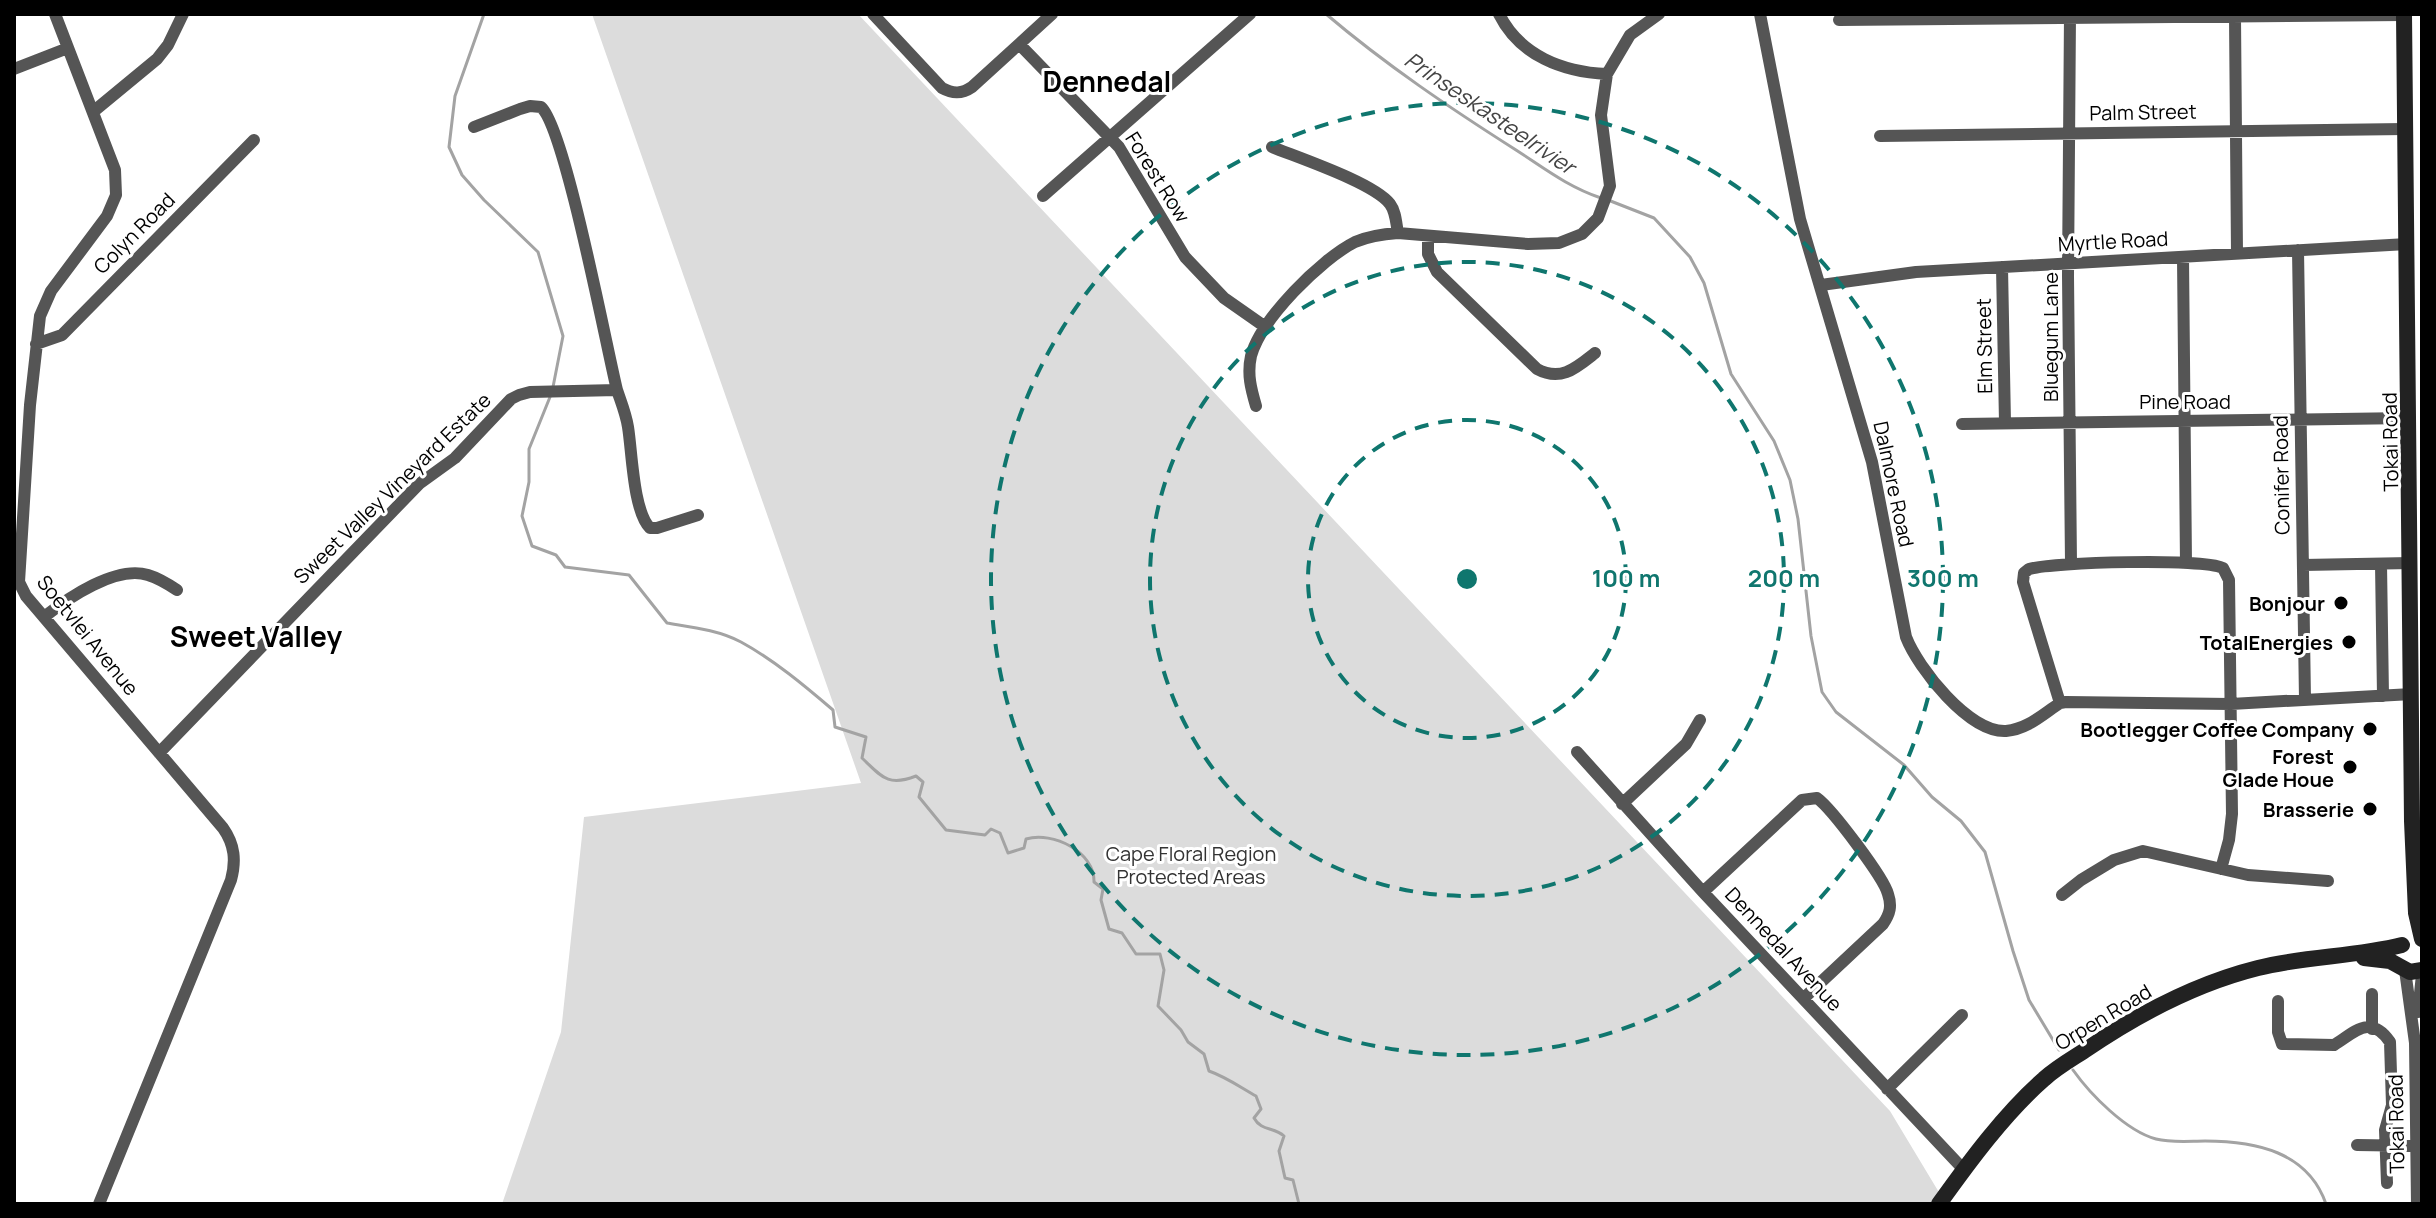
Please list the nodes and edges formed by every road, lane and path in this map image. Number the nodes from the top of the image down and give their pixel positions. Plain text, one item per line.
1 (55, 14) edge
2 (183, 14) edge
3 (873, 14) edge
4 (1052, 14) edge
5 (1250, 14) edge
6 (1499, 14) edge
7 (1659, 14) edge
8 (1760, 14) edge
9 (2404, 14) edge
10 (2070, 16) edge
11 (2235, 17) junction
12 (1839, 20) dead end
13 (1020, 45) junction
14 (68, 48) junction
15 (14, 69) edge
16 (1607, 74) junction
17 (94, 111) junction
18 (474, 127) dead end
19 (2405, 129) junction
20 (2236, 131) junction
21 (2070, 133) junction
22 (1880, 136) dead end
23 (1111, 137) junction
24 (254, 140) dead end
25 (1272, 147) dead end
26 (1043, 196) dead end
27 (1398, 233) junction
28 (1428, 236) junction
29 (2407, 244) junction
30 (2298, 250) junction
31 (2237, 254) junction
32 (2183, 258) junction
33 (2070, 263) junction
34 (2002, 267) junction
35 (1821, 285) junction
36 (1264, 326) junction
37 (36, 344) junction
38 (1595, 353) dead end
39 (617, 390) junction
40 (1256, 406) dead end
41 (2409, 418) junction
42 (2300, 420) junction
43 (2070, 421) junction
44 (2185, 421) junction
45 (2005, 423) junction
46 (1962, 424) dead end
47 (2416, 460) edge
48 (698, 515) dead end
49 (2071, 563) junction
50 (2186, 563) junction
51 (2411, 563) junction
52 (2381, 564) junction
53 (2303, 565) junction
54 (177, 590) dead end
55 (44, 617) junction
56 (2417, 648) edge
57 (2412, 694) junction
58 (2383, 696) junction
59 (2305, 699) junction
60 (2060, 703) junction
61 (2231, 704) junction
62 (1700, 720) dead end
63 (1577, 752) dead end
64 (159, 753) junction
65 (1622, 804) junction
66 (2221, 869) junction
67 (2414, 869) junction
68 (2328, 881) dead end
69 (1703, 892) junction
70 (2062, 895) dead end
71 (2422, 941) edge
72 (2403, 944) junction
73 (2342, 956) junction
74 (2412, 970) edge
75 (2372, 994) dead end
76 (1804, 998) junction
77 (2278, 1001) dead end
78 (1962, 1015) dead end
79 (2372, 1029) junction
80 (1887, 1089) junction
81 (2357, 1145) dead end
82 (2387, 1145) junction
83 (2419, 1146) edge
84 (1965, 1171) junction
85 (2387, 1183) dead end
86 (99, 1204) edge
87 (1939, 1204) edge
88 (2417, 1204) edge

1 - 14 street, Soetvlei Avenue
2 - 17 street
3 - 13 street
4 - 13 street
5 - 23 street
6 - 16 street
7 - 16 street
8 - 35 street, Dalmore Road
9 - 11 street
9 - 19 main road, Tokai Road
10 - 11 street
10 - 12 street
10 - 21 street, Bluegum Lane
11 - 20 street
13 - 23 street, Forest Row
14 - 15 street
14 - 17 street, Soetvlei Avenue
16 - 28 street
17 - 37 street, Soetvlei Avenue
18 - 39 street
19 - 20 street, Palm Street
19 - 29 main road, Tokai Road
20 - 21 street, Palm Street
20 - 31 street
21 - 22 street, Palm Street
21 - 33 street, Bluegum Lane
23 - 26 street
23 - 36 street, Forest Row
24 - 37 street, Colyn Road
25 - 27 street
27 - 28 street
27 - 36 street
28 - 38 street
29 - 30 street, Myrtle Road
29 - 41 main road, Tokai Road
30 - 31 street, Myrtle Road
30 - 42 street, Conifer Road
31 - 32 street, Myrtle Road
32 - 33 street, Myrtle Road
32 - 44 street
33 - 34 street, Myrtle Road
33 - 43 street, Bluegum Lane
34 - 35 street, Myrtle Road
34 - 45 street, Elm Street
35 - 60 street, Dalmore Road
36 - 40 street
37 - 55 street, Soetvlei Avenue
39 - 48 street
39 - 64 street, Sweet Valley Vineyard Estate
41 - 42 street, Pine Road
41 - 47 main road, Tokai Road
42 - 44 street, Pine Road
42 - 53 street, Conifer Road
43 - 44 street, Pine Road
43 - 45 street, Pine Road
43 - 49 street, Bluegum Lane
44 - 50 street
45 - 46 street, Pine Road
47 - 51 main road, Tokai Road
49 - 50 street
49 - 60 street
50 - 61 street
51 - 52 street
51 - 56 main road, Tokai Road
52 - 53 street
52 - 58 street
53 - 59 street, Conifer Road
54 - 55 street
55 - 64 street, Soetvlei Avenue
56 - 57 main road, Tokai Road
57 - 58 street
57 - 67 main road, Tokai Road
58 - 59 street
59 - 61 street
60 - 61 street
61 - 66 street
62 - 65 street
63 - 65 street, Dennedal Avenue
64 - 86 street, Soetvlei Avenue
65 - 69 street, Dennedal Avenue
66 - 68 street
66 - 70 street
67 - 71 main road, Tokai Road
67 - 72 main road, Tokai Road
69 - 76 street, Dennedal Avenue
69 - 76 street
71 - 72 main road, Orpen Road
72 - 73 main road, Orpen Road
72 - 74 main road, Tokai Road
73 - 74 main road, Orpen Road
73 - 84 main road, Orpen Road
74 - 83 street, Tokai Road
75 - 79 street
76 - 80 street, Dennedal Avenue
77 - 79 street
78 - 80 street
79 - 82 street
80 - 84 street, Dennedal Avenue
81 - 82 street
82 - 83 street
82 - 85 street
83 - 88 street, Tokai Road
84 - 87 main road, Orpen Road

